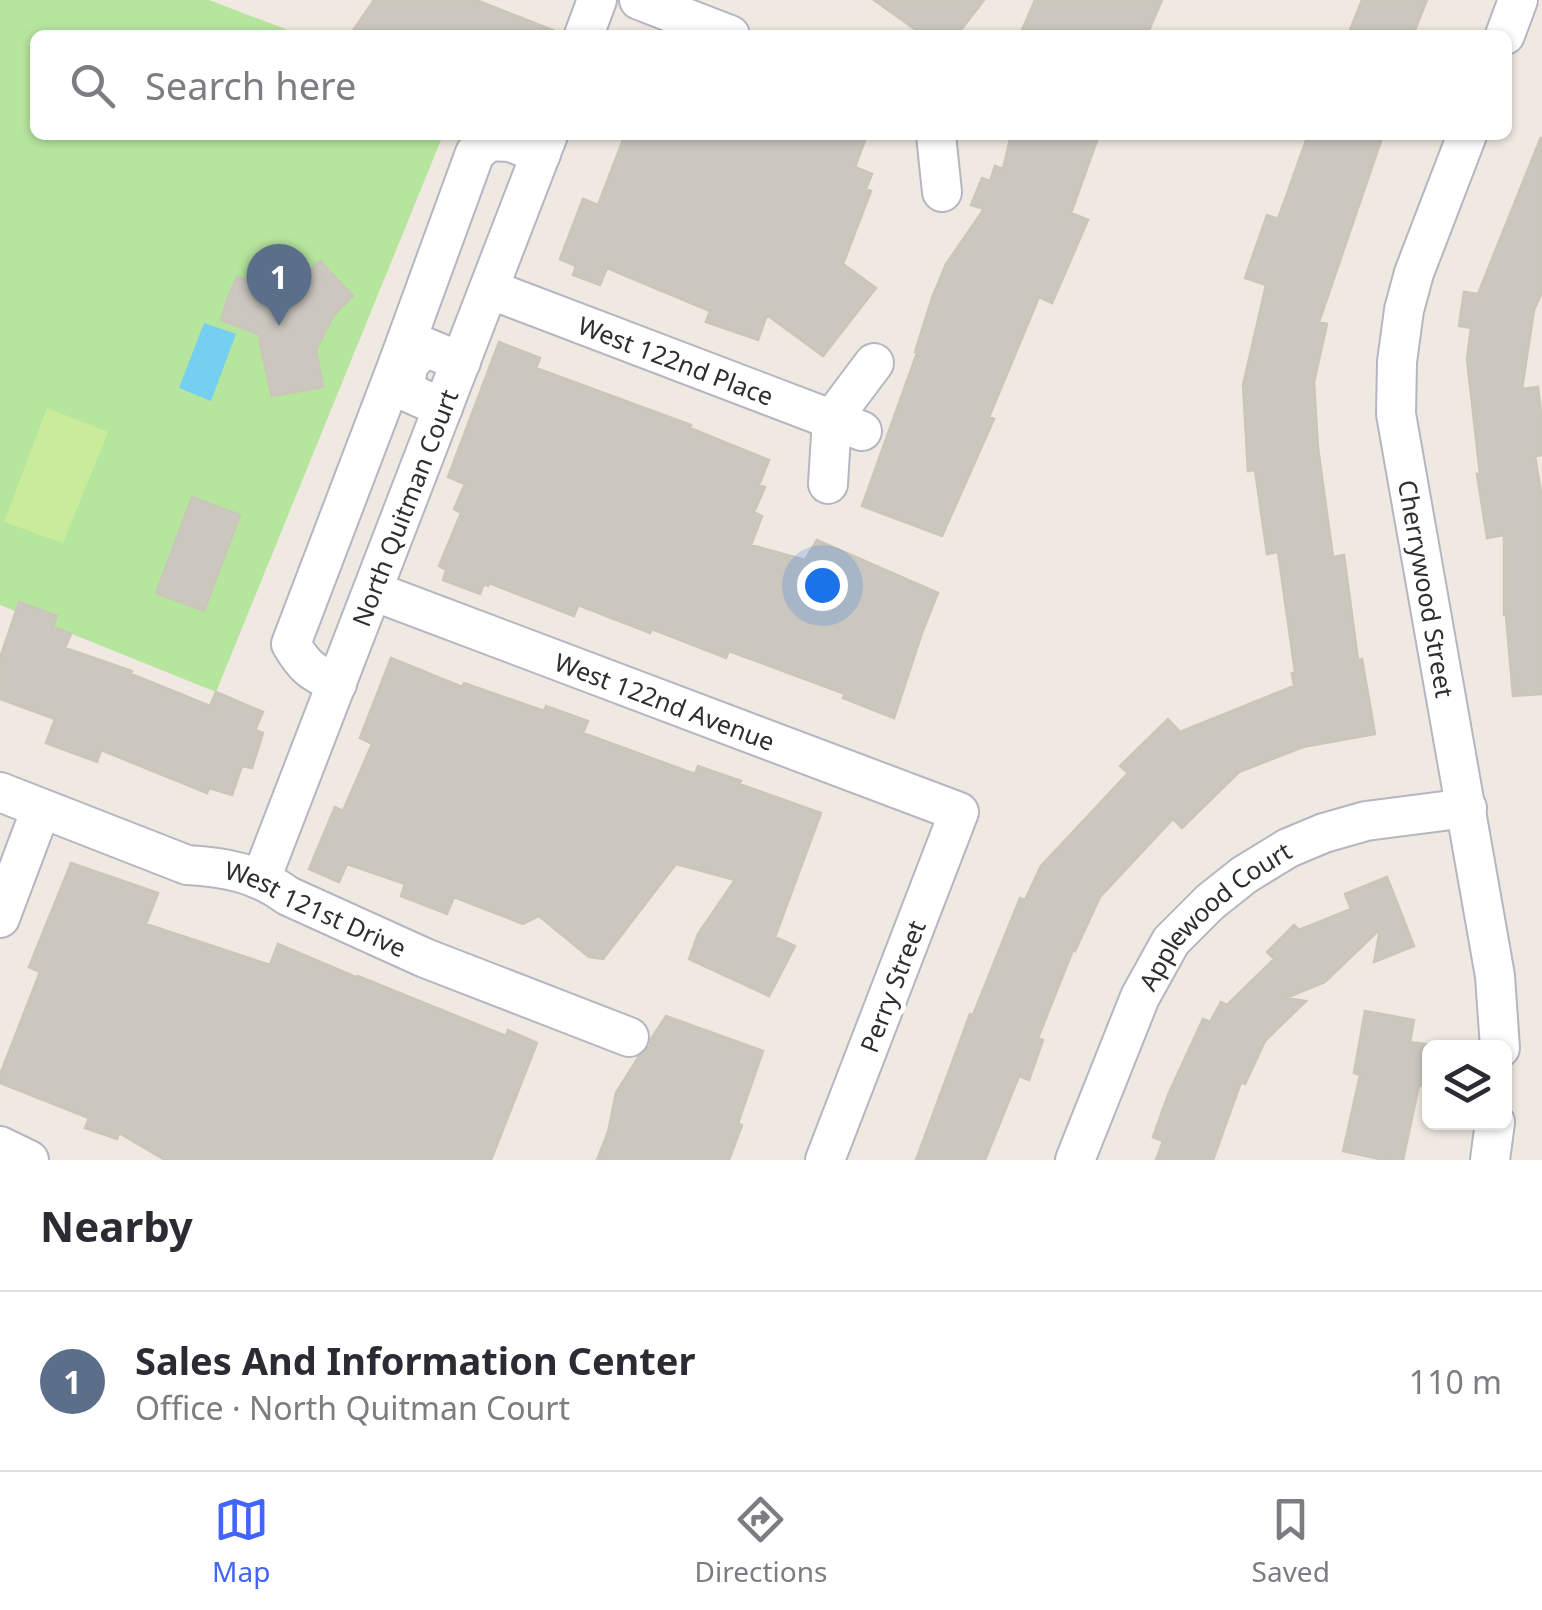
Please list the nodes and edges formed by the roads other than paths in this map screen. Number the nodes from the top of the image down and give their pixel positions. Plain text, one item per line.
1 (597, 0) edge
2 (639, 0) edge
3 (1518, 0) edge
4 (586, 30) edge
5 (717, 30) edge
6 (1507, 30) edge
7 (937, 140) edge
8 (1465, 140) edge
9 (544, 144) edge
10 (942, 192) dead end
11 (489, 289) junction
12 (461, 362) junction
13 (403, 363) junction
14 (874, 364) dead end
15 (443, 408) junction
16 (847, 425) junction
17 (828, 484) dead end
18 (373, 591) junction
19 (337, 684) junction
20 (0, 792) edge
21 (41, 808) junction
22 (1467, 808) junction
23 (959, 812) joint
24 (261, 880) junction
25 (0, 918) edge
26 (628, 1036) dead end
27 (1499, 1040) edge
28 (1494, 1130) edge
29 (0, 1146) edge
30 (29, 1160) edge
31 (825, 1160) edge
32 (1076, 1160) edge
33 (1490, 1160) edge

1 - 4 street
2 - 5 street
3 - 6 street
7 - 10 street
8 - 22 street, Cherrywood Street
9 - 11 street, North Quitman Court
9 - 13 street
11 - 12 street, North Quitman Court
11 - 16 street, West 122nd Place
12 - 13 street
12 - 15 street, North Quitman Court
13 - 15 street
13 - 19 street
14 - 16 street
15 - 18 street, North Quitman Court
16 - 17 street
18 - 19 street, North Quitman Court
18 - 23 street, West 122nd Avenue
19 - 24 street, North Quitman Court
20 - 21 street, West 121st Drive
21 - 24 street, West 121st Drive
21 - 25 street
22 - 27 street, Cherrywood Street
22 - 32 street, Applewood Court
23 - 31 street, Perry Street
24 - 26 street, West 121st Drive
28 - 33 street
29 - 30 street

